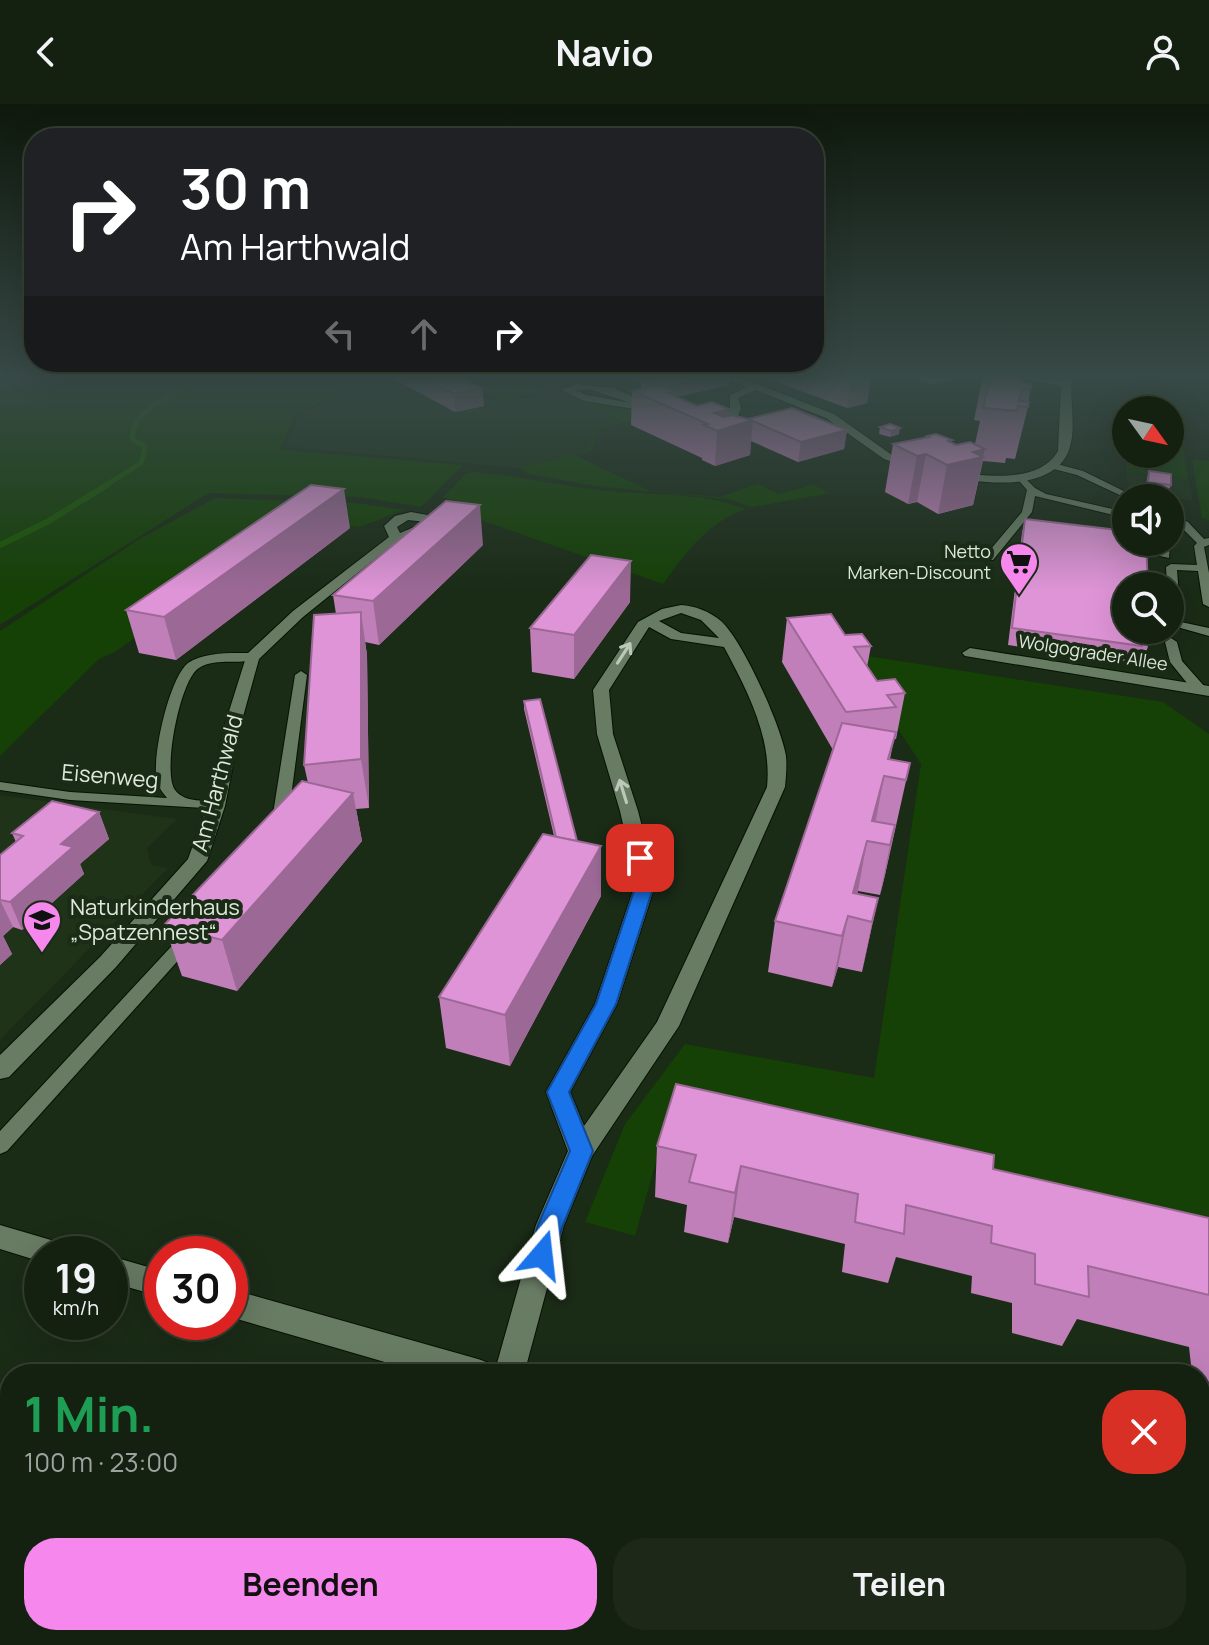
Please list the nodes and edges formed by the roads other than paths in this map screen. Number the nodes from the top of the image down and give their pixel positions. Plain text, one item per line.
1 (874, 447) edge
2 (1063, 447) edge
3 (1053, 466) junction
4 (923, 469) edge
5 (945, 474) edge
6 (1021, 477) junction
7 (1112, 488) edge
8 (1032, 490) junction
9 (1112, 512) edge
10 (1184, 524) edge
11 (396, 537) dead end
12 (1206, 542) edge
13 (989, 558) dead end
14 (1202, 564) junction
15 (1209, 604) edge
16 (650, 620) junction
17 (1209, 632) edge
18 (728, 643) junction
19 (1172, 644) edge
20 (970, 653) dead end
21 (252, 657) junction
22 (301, 675) dead end
23 (1204, 690) edge
24 (0, 786) edge
25 (186, 804) junction
26 (216, 806) junction
27 (278, 839) edge
28 (198, 928) edge
29 (0, 1070) edge
30 (0, 1145) edge
31 (581, 1151) junction
32 (0, 1237) edge
33 (24, 1244) edge
34 (248, 1308) edge
35 (443, 1364) edge
36 (512, 1364) edge

1 - 4 street
2 - 3 street
3 - 6 street
3 - 7 lane
5 - 6 street
6 - 8 lane
8 - 9 lane
8 - 13 lane
10 - 12 lane
11 - 21 street
12 - 14 lane
14 - 15 lane
14 - 17 lane
16 - 18 street
16 - 18 street
31 -> 16 street
18 - 31 street
19 - 23 lane
20 - 23 street, Wolgograder Allee
21 - 25 lane
21 - 26 street, Am Harthwald
22 - 27 lane
24 - 25 lane, Eisenweg
25 - 26 lane, Eisenweg
26 - 29 street, Am Harthwald
28 - 30 lane
31 - 36 street
32 - 33 street
34 - 35 street

